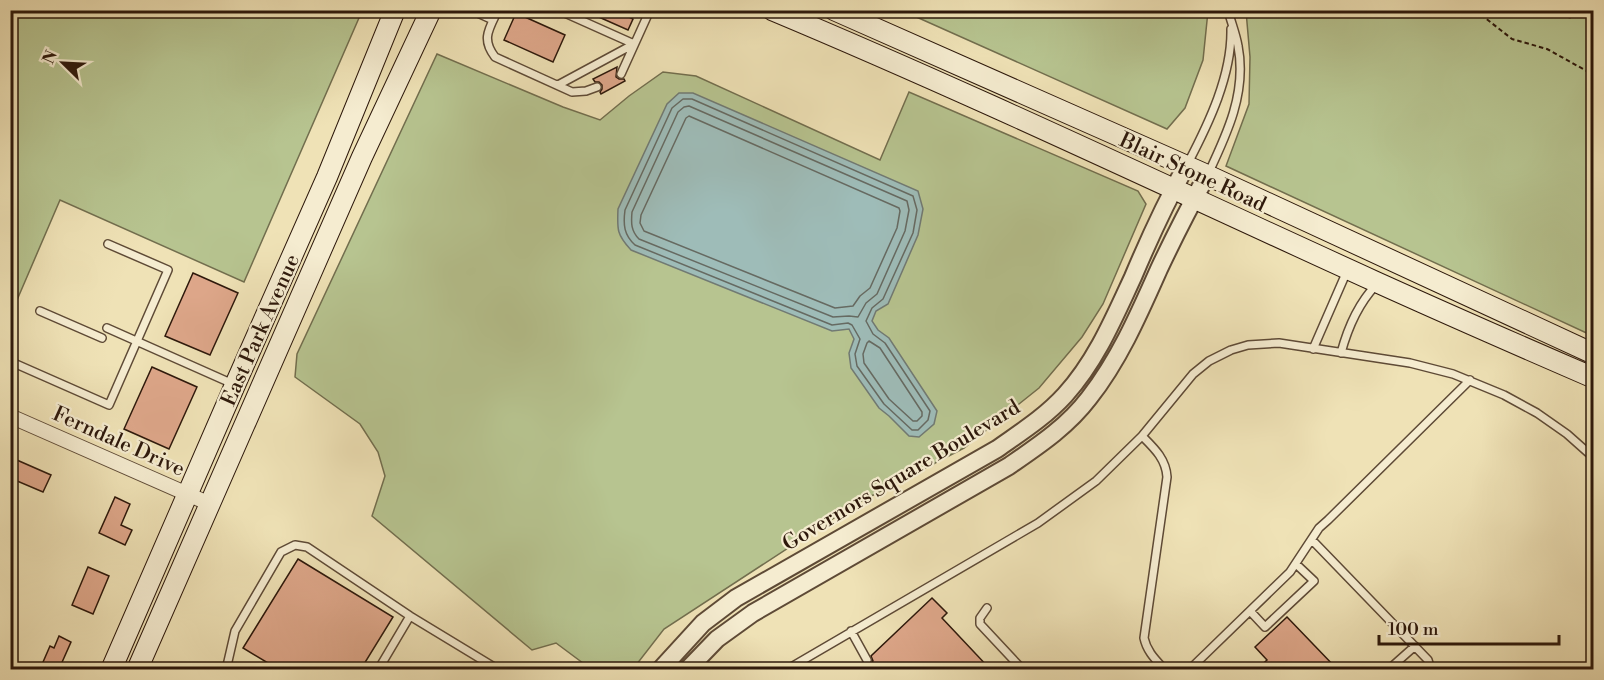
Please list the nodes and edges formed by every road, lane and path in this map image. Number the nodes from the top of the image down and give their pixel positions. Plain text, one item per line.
1 (395, 10) edge
2 (431, 10) edge
3 (471, 10) edge
4 (498, 10) edge
5 (558, 10) edge
6 (772, 10) edge
7 (834, 10) edge
8 (1228, 10) edge
9 (1475, 10) edge
10 (649, 11) edge
11 (493, 20) junction
12 (1230, 21) junction
13 (634, 44) junction
14 (621, 74) dead end
15 (1593, 75) edge
16 (558, 85) junction
17 (597, 87) dead end
18 (1186, 166) junction
19 (1208, 175) junction
20 (1173, 188) junction
21 (1194, 199) junction
22 (108, 244) dead end
23 (1381, 256) junction
24 (1348, 269) junction
25 (1378, 283) junction
26 (40, 311) dead end
27 (107, 328) dead end
28 (102, 338) dead end
29 (137, 341) junction
30 (1313, 349) junction
31 (1341, 353) junction
32 (1593, 354) edge
33 (16, 364) dead end
34 (1593, 378) edge
35 (1470, 380) junction
36 (235, 385) junction
37 (10, 416) edge
38 (1142, 436) junction
39 (1013, 438) junction
40 (1024, 456) junction
41 (1593, 458) edge
42 (187, 494) junction
43 (210, 504) junction
44 (1312, 540) junction
45 (1296, 564) junction
46 (987, 608) dead end
47 (1250, 611) junction
48 (410, 616) junction
49 (850, 632) junction
50 (1415, 646) junction
51 (867, 660) dead end
52 (111, 669) edge
53 (137, 669) edge
54 (226, 669) edge
55 (378, 669) edge
56 (499, 669) edge
57 (660, 669) edge
58 (687, 669) edge
59 (786, 669) edge
60 (1023, 669) edge
61 (1166, 669) edge
62 (1189, 669) edge
63 (1388, 669) edge
64 (1431, 669) edge

1 - 36 main road, East Park Avenue
2 - 43 main road, East Park Avenue
3 - 11 lane
4 - 11 lane
5 - 13 lane
6 - 20 main road, Blair Stone Road
7 - 18 main road, Blair Stone Road
8 - 12 lane, Governors Square Boulevard
9 - 15 path
10 - 13 lane
11 - 16 lane
12 - 18 lane, Governors Square Boulevard
12 - 19 lane, Governors Square Boulevard
13 - 14 lane
13 - 16 lane
16 - 17 lane
18 - 19 main road, Blair Stone Road
18 - 20 street, Governors Square Boulevard
19 - 21 street, Governors Square Boulevard
19 - 23 main road, Blair Stone Road
20 - 21 main road, Blair Stone Road
20 - 39 street, Governors Square Boulevard
21 - 24 main road, Blair Stone Road
21 - 40 street, Governors Square Boulevard
22 - 29 lane
23 - 24 main road
23 - 32 main road, Blair Stone Road
24 - 25 main road, Blair Stone Road
24 - 30 lane
25 - 31 lane
25 - 34 main road, Blair Stone Road
26 - 28 lane
27 - 29 lane
29 - 33 lane
29 - 36 lane
30 - 31 lane
30 - 38 lane
31 - 35 lane
35 - 41 lane
35 - 44 lane
36 - 42 main road, East Park Avenue
37 - 42 street, Ferndale Drive
38 - 49 lane
38 - 61 lane
39 - 40 street
39 - 57 street, Governors Square Boulevard
40 - 58 street, Governors Square Boulevard
42 - 43 street, Ferndale Drive
42 - 52 main road, East Park Avenue
43 - 53 main road, East Park Avenue
44 - 45 lane
44 - 50 lane
45 - 47 lane
45 - 47 lane
46 - 60 lane
47 - 62 lane
48 - 54 lane
48 - 55 lane
48 - 56 lane
49 - 51 lane
49 - 59 lane
50 - 63 lane
50 - 64 lane

